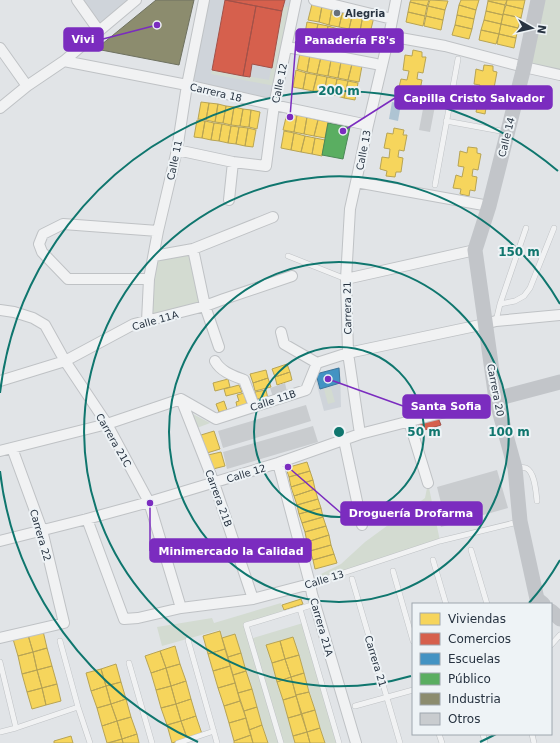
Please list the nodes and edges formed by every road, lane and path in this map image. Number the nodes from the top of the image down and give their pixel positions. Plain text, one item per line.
1 (77, 0) edge
2 (136, 0) edge
3 (204, 0) edge
4 (296, 0) edge
5 (314, 0) edge
6 (396, 0) edge
7 (538, 0) edge
8 (392, 19) junction
9 (99, 31) junction
10 (389, 36) junction
11 (287, 47) junction
12 (0, 48) edge
13 (458, 59) dead end
14 (64, 61) junction
15 (382, 66) junction
16 (524, 67) junction
17 (560, 74) edge
18 (187, 85) junction
19 (27, 86) junction
20 (274, 105) junction
21 (0, 108) edge
22 (446, 121) junction
23 (368, 124) junction
24 (507, 132) junction
25 (177, 150) junction
26 (233, 162) junction
27 (356, 182) junction
28 (434, 185) dead end
29 (229, 200) dead end
30 (489, 206) junction
31 (273, 217) dead end
32 (526, 228) dead end
33 (554, 228) dead end
34 (158, 232) junction
35 (193, 249) junction
36 (475, 250) junction
37 (154, 256) junction
38 (288, 256) dead end
39 (292, 276) dead end
40 (346, 278) junction
41 (149, 279) junction
42 (500, 304) junction
43 (205, 306) junction
44 (0, 310) edge
45 (560, 315) edge
46 (147, 321) junction
47 (491, 322) junction
48 (281, 332) dead end
49 (219, 347) dead end
50 (348, 353) junction
51 (65, 361) junction
52 (215, 362) dead end
53 (317, 363) junction
54 (0, 381) edge
55 (560, 382) edge
56 (181, 399) junction
57 (496, 399) junction
58 (254, 406) junction
59 (409, 421) junction
60 (107, 424) junction
61 (360, 434) junction
62 (344, 440) junction
63 (12, 448) junction
64 (0, 451) edge
65 (278, 464) junction
66 (515, 468) junction
67 (214, 483) junction
68 (428, 483) dead end
69 (537, 501) dead end
70 (149, 502) junction
71 (87, 519) junction
72 (520, 521) junction
73 (362, 525) dead end
74 (42, 530) junction
75 (0, 541) edge
76 (471, 550) dead end
77 (433, 560) dead end
78 (392, 571) dead end
79 (352, 580) dead end
80 (310, 584) junction
81 (253, 599) junction
82 (540, 602) edge
83 (446, 603) edge
84 (487, 603) edge
85 (315, 604) junction
86 (181, 608) junction
87 (300, 609) junction
88 (552, 612) edge
89 (560, 619) edge
90 (560, 635) edge
91 (0, 638) edge
92 (412, 638) edge
93 (188, 640) dead end
94 (60, 641) dead end
95 (552, 644) edge
96 (0, 662) edge
97 (129, 663) dead end
98 (412, 690) edge
99 (387, 698) junction
100 (355, 706) dead end
101 (78, 707) junction
102 (16, 728) junction
103 (214, 731) junction
104 (0, 732) edge
105 (90, 743) edge
106 (152, 743) edge
107 (178, 743) edge
108 (217, 743) edge
109 (281, 743) edge
110 (339, 743) edge
111 (356, 743) edge
112 (400, 743) edge

1 - 9 street
2 - 9 street
3 - 18 street, Calle 11
4 - 11 street, Calle 12
5 - 8 street
6 - 8 street, Calle 13
7 - 16 street, Calle 14
8 - 10 street, Calle 13
9 - 14 street
10 - 15 street, Calle 13
10 - 16 street
11 - 15 street
11 - 20 street, Calle 12
12 - 19 street
13 - 22 lane
14 - 18 street, Carrera 18
14 - 19 street
15 - 23 street, Calle 13
16 - 17 street
16 - 24 street, Calle 14
18 - 20 street, Carrera 18
18 - 25 street, Calle 11
19 - 21 street
20 - 23 street, Carrera 18
20 - 26 street, Calle 12
22 - 24 lane
22 - 28 lane
23 - 27 street, Calle 13
24 - 30 street, Calle 14
25 - 26 street
25 - 34 street, Calle 11
26 - 29 street
27 - 30 street
27 - 40 street, Carrera 21
30 - 36 street, Calle 14
31 - 35 street
32 - 42 lane
33 - 42 lane
34 - 37 street, Calle 11
34 - 41 street
35 - 37 street
35 - 43 street
36 - 40 street
36 - 47 street, Carrera 20
37 - 41 street, Calle 11
38 - 40 lane
39 - 43 street, Calle 11A
40 - 50 street, Carrera 21
41 - 46 street, Calle 11
42 - 47 lane
43 - 46 street, Calle 11A
43 - 49 street
44 - 51 street, Carrera 21C
45 - 47 street
46 - 51 street, Calle 11A
47 - 50 street
47 - 57 street, Carrera 20
48 - 53 street
50 - 53 street
50 - 61 street, Carrera 21
51 - 54 street, Calle 11A
51 - 60 street, Carrera 21C
52 - 58 street
53 - 58 street, Calle 11B
55 - 57 street, Calle 12
56 - 58 street, Calle 11B
56 - 60 street
56 - 67 street, Carrera 21B
57 - 59 street, Calle 12
57 - 66 street, Carrera 20
59 - 61 street, Calle 12
59 - 68 street
60 - 63 street
60 - 70 street, Carrera 21C
61 - 62 street, Calle 12
62 - 65 street, Calle 12
62 - 73 street
63 - 64 street
63 - 74 street, Carrera 22
65 - 67 street, Calle 12
65 - 80 street, Carrera 21A
66 - 69 lane
66 - 72 street, Carrera 20
67 - 70 street, Calle 12
67 - 81 street, Carrera 21B
70 - 71 street, Calle 12
70 - 86 street, Carrera 21C
71 - 74 street, Calle 12
71 - 86 street, Calle 13
72 - 80 lane, Calle 13
72 - 82 street, Carrera 20
74 - 75 street, Calle 12
74 - 91 street, Carrera 22
76 - 84 lane
77 - 83 lane
78 - 92 lane
79 - 99 lane, Carrera 21
80 - 81 street, Calle 13
80 - 85 street, Carrera 21A
81 - 86 street, Calle 13
85 - 87 lane
85 - 111 street, Carrera 21A
87 - 109 lane
87 - 110 lane
88 - 89 street
90 - 95 lane
93 - 103 lane
94 - 101 lane
96 - 102 lane
97 - 106 lane
98 - 99 lane
99 - 100 lane
99 - 112 lane, Carrera 21
101 - 102 lane
101 - 105 lane
102 - 104 lane
103 - 107 lane
103 - 108 lane

